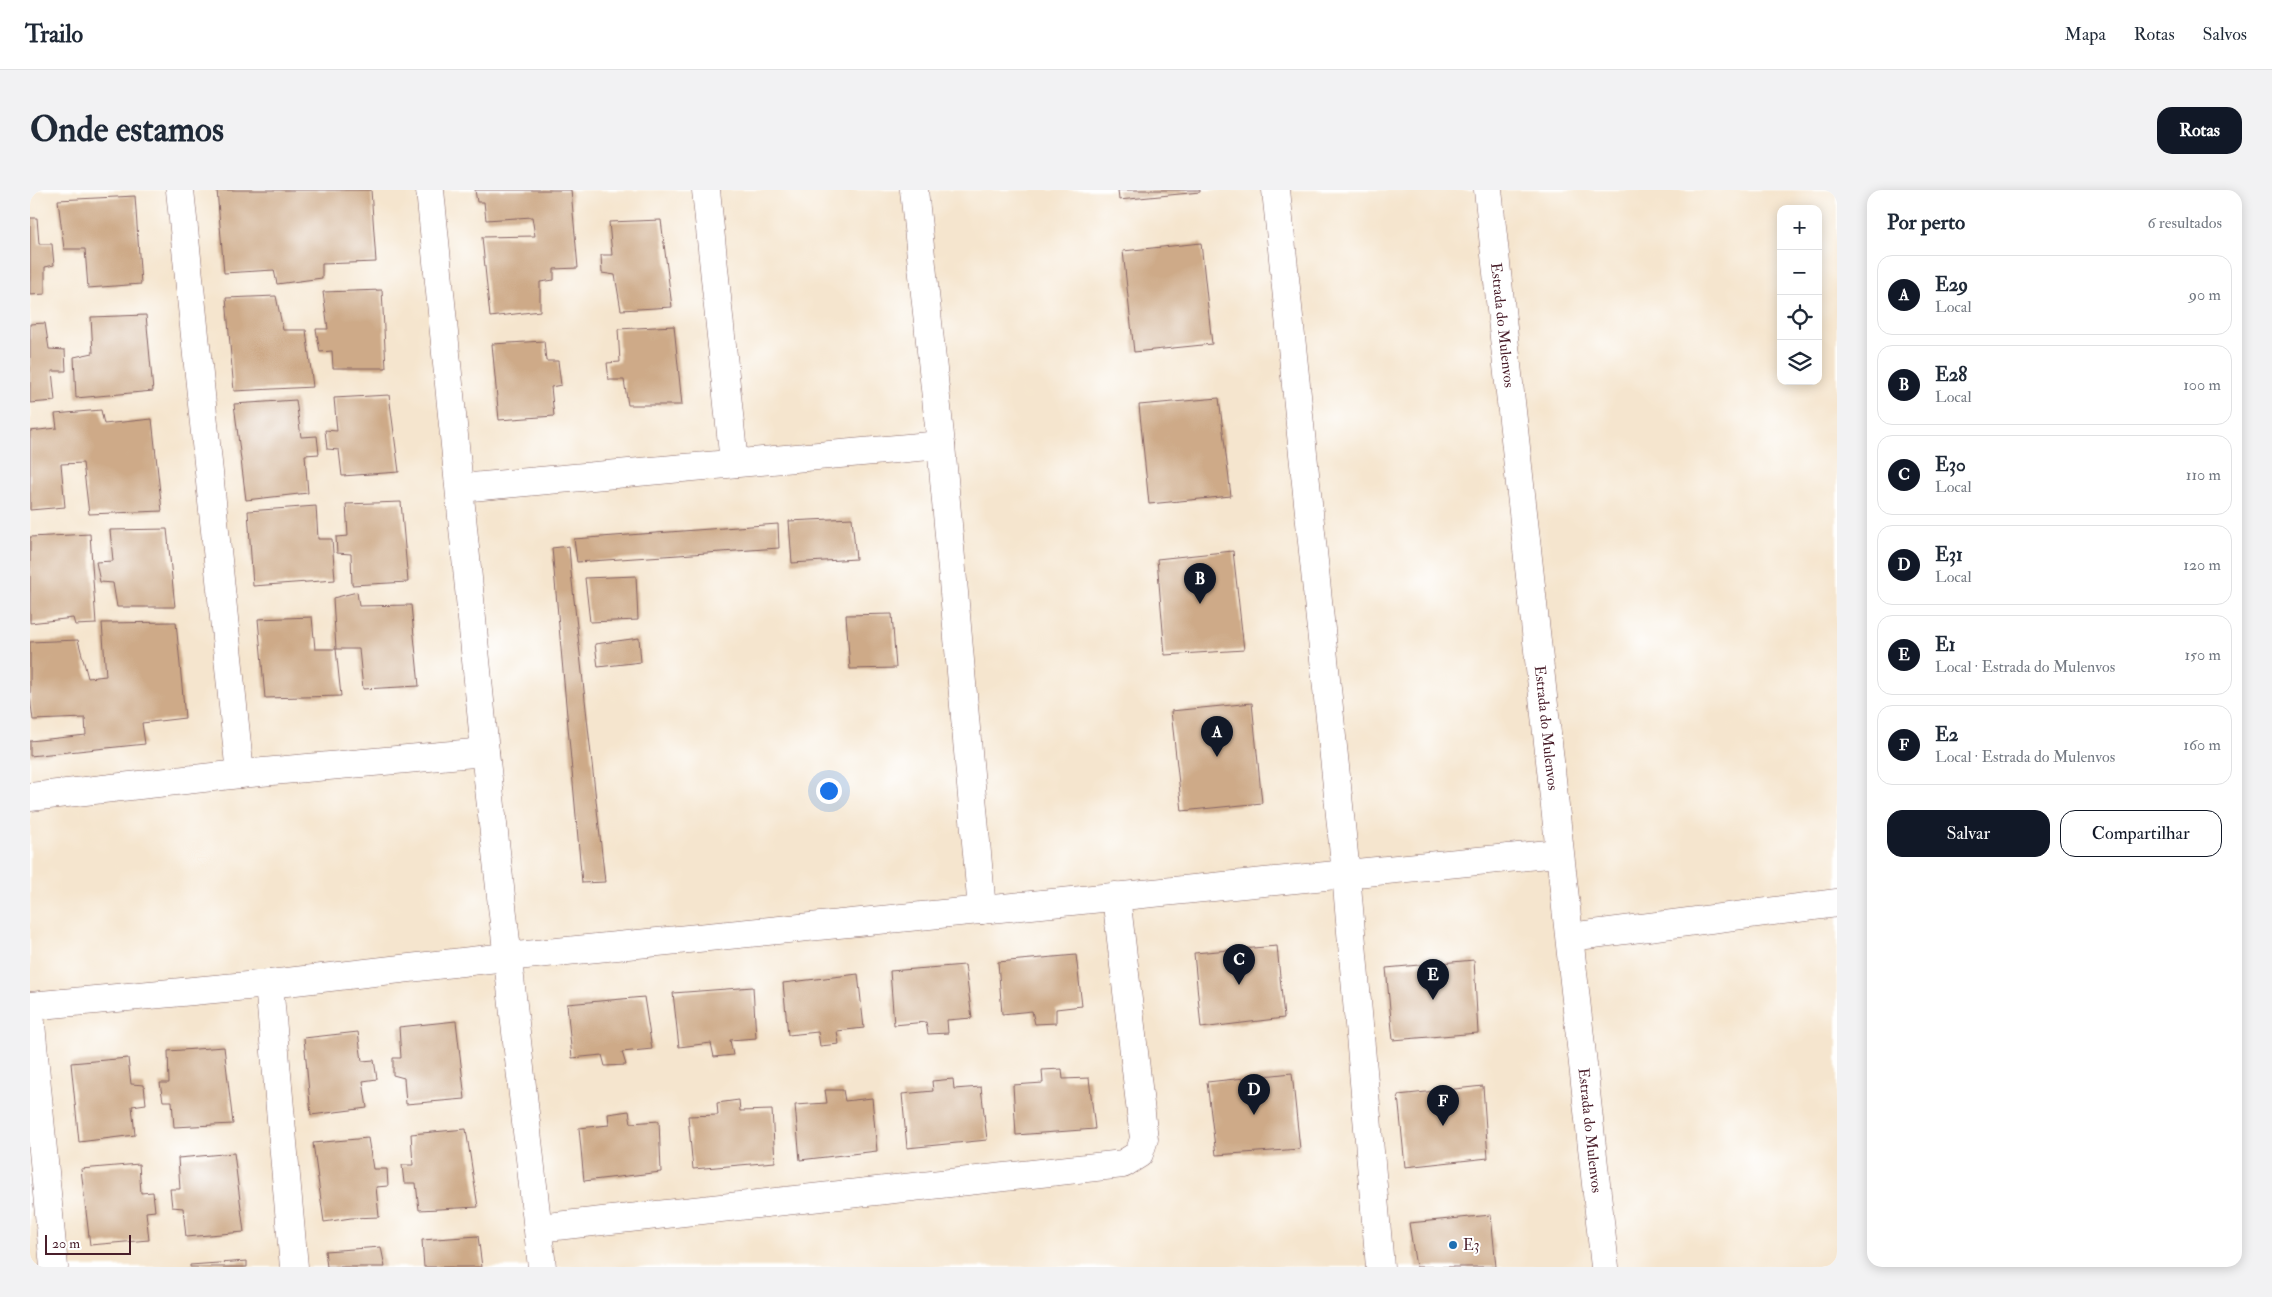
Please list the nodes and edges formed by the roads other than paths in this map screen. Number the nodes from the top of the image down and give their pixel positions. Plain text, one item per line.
1 (180, 190) edge
2 (430, 190) edge
3 (706, 190) edge
4 (914, 190) edge
5 (1276, 190) edge
6 (1488, 190) edge
7 (941, 445) junction
8 (734, 463) junction
9 (460, 488) junction
10 (485, 752) junction
11 (240, 774) junction
12 (30, 797) edge
13 (1558, 853) junction
14 (1346, 874) junction
15 (1116, 896) junction
16 (1837, 903) edge
17 (982, 910) junction
18 (1570, 937) junction
19 (506, 957) junction
20 (269, 984) junction
21 (30, 1006) edge
22 (30, 1013) edge
23 (538, 1228) junction
24 (54, 1267) edge
25 (294, 1267) edge
26 (542, 1267) edge
27 (1380, 1267) edge
28 (1605, 1267) edge

1 - 11 street
2 - 9 street
3 - 8 street
4 - 7 street
5 - 14 street
6 - 13 street, Estrada do Mulenvos
7 - 8 street
7 - 17 street
8 - 9 street
9 - 10 street
10 - 11 street
10 - 19 street
11 - 12 street
13 - 14 street
13 - 18 street, Estrada do Mulenvos
14 - 15 street
14 - 27 street
15 - 17 street
15 - 23 street
16 - 18 street
17 - 19 street
18 - 28 street, Estrada do Mulenvos
19 - 20 street
19 - 23 street
20 - 21 street
20 - 25 street
22 - 24 street
23 - 26 street

